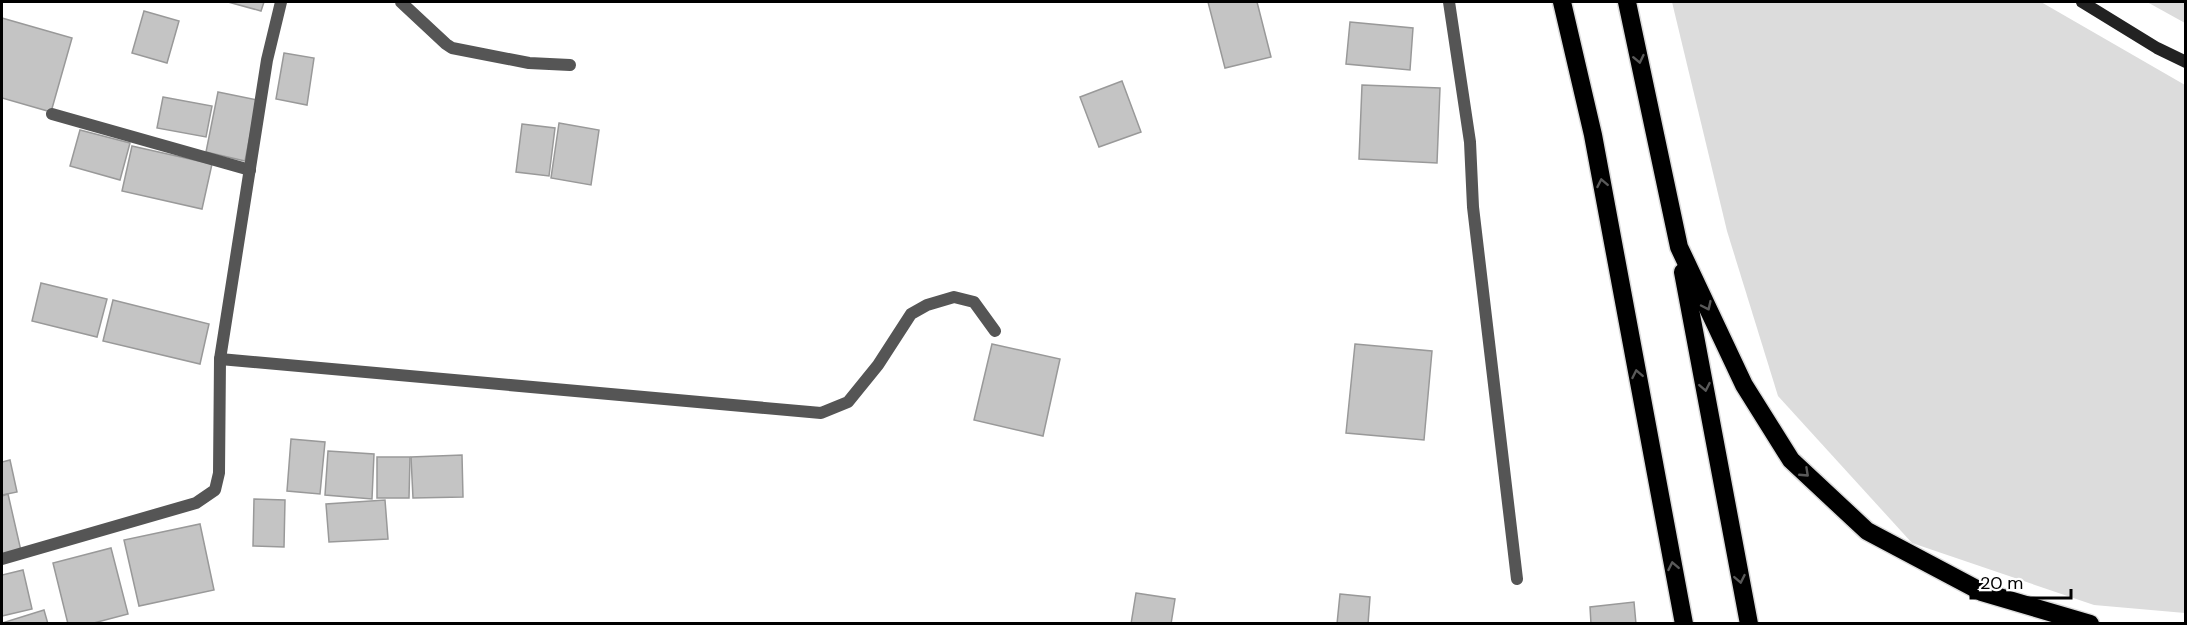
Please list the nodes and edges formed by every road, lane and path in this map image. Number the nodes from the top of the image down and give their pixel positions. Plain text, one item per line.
1 (281, 2) edge
2 (400, 2) edge
3 (1449, 2) edge
4 (1562, 2) edge
5 (1627, 2) edge
6 (2082, 2) edge
7 (2186, 62) edge
8 (570, 65) dead end
9 (52, 114) dead end
10 (250, 170) junction
11 (1678, 247) junction
12 (995, 331) dead end
13 (220, 359) junction
14 (2, 559) edge
15 (1517, 579) dead end
16 (1684, 624) edge
17 (1749, 624) edge
18 (2090, 624) edge

1 - 10 street
2 - 8 street
3 - 15 street
16 -> 4 highway
5 -> 11 highway
6 - 7 main road
9 - 10 street
10 - 13 street
11 -> 17 highway
11 -> 18 highway
12 - 13 street
13 - 14 street

